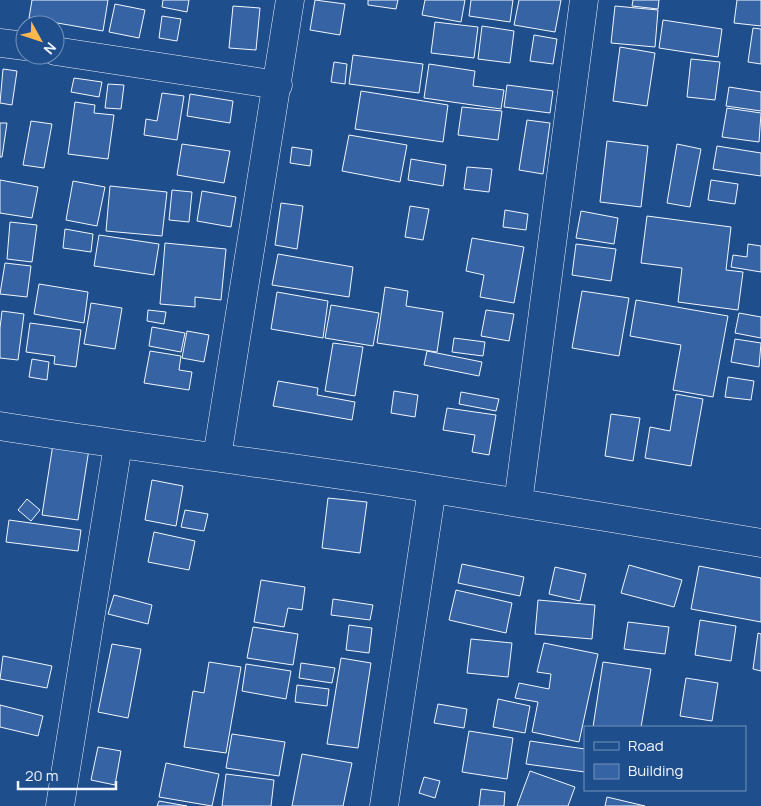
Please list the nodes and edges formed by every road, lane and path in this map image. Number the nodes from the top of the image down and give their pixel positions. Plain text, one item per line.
1 (290, 0) edge
2 (584, 0) edge
3 (0, 43) edge
4 (15, 45) edge
5 (65, 53) edge
6 (278, 85) junction
7 (0, 426) edge
8 (118, 444) junction
9 (217, 457) junction
10 (432, 489) junction
11 (518, 502) junction
12 (761, 543) edge
13 (60, 806) edge
14 (384, 806) edge

1 - 6 street
2 - 11 street
3 - 4 street
5 - 6 street
6 - 9 street
7 - 8 street
8 - 9 street
8 - 13 street
9 - 10 street
10 - 11 street
10 - 14 street
11 - 12 street

